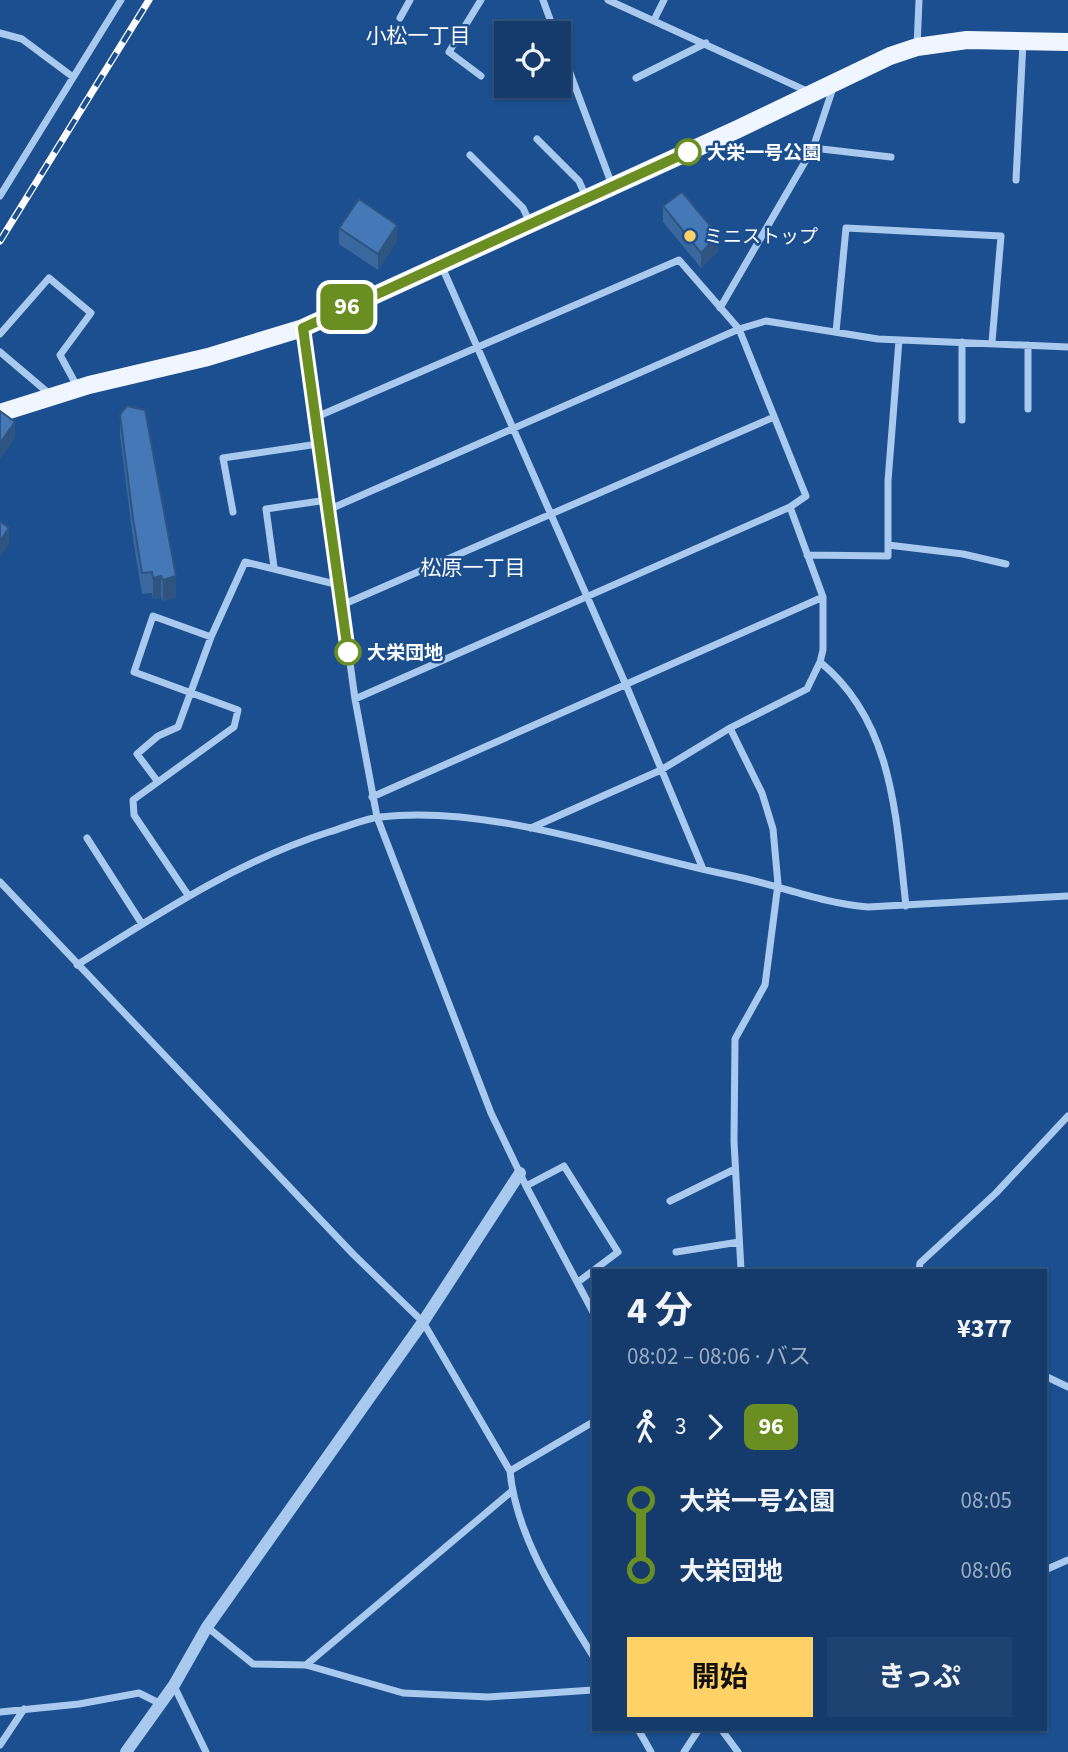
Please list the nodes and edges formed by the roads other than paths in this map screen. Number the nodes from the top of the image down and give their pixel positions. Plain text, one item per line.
1 (121, 0) edge
2 (410, 0) edge
3 (481, 0) edge
4 (543, 0) edge
5 (608, 0) edge
6 (664, 0) edge
7 (919, 0) edge
8 (400, 18) dead end
9 (654, 20) junction
10 (551, 21) edge
11 (0, 33) edge
12 (1023, 41) junction
13 (1068, 41) edge
14 (706, 43) junction
15 (917, 47) junction
16 (73, 76) junction
17 (481, 76) dead end
18 (571, 76) edge
19 (636, 78) dead end
20 (834, 83) junction
21 (813, 93) junction
22 (537, 139) dead end
23 (813, 148) junction
24 (470, 155) dead end
25 (891, 157) dead end
26 (1016, 180) dead end
27 (612, 186) junction
28 (0, 196) edge
29 (587, 198) junction
30 (530, 223) junction
31 (440, 263) junction
32 (720, 308) junction
33 (303, 328) junction
34 (739, 329) junction
35 (836, 332) junction
36 (0, 334) edge
37 (899, 340) junction
38 (962, 342) junction
39 (992, 342) junction
40 (1028, 345) junction
41 (477, 347) junction
42 (1068, 347) edge
43 (0, 352) edge
44 (78, 388) junction
45 (53, 396) junction
46 (1028, 409) dead end
47 (0, 413) edge
48 (774, 417) junction
49 (314, 418) junction
50 (962, 420) dead end
51 (513, 429) junction
52 (318, 444) junction
53 (327, 500) junction
54 (790, 507) junction
55 (328, 510) junction
56 (233, 512) dead end
57 (551, 514) junction
58 (888, 545) junction
59 (807, 555) junction
60 (1006, 564) dead end
61 (274, 567) junction
62 (339, 585) junction
63 (587, 597) junction
64 (823, 597) junction
65 (342, 605) junction
66 (211, 637) junction
67 (820, 662) junction
68 (626, 685) junction
69 (190, 691) junction
70 (355, 698) junction
71 (730, 728) junction
72 (661, 770) junction
73 (158, 782) junction
74 (372, 797) junction
75 (377, 817) junction
76 (531, 828) junction
77 (87, 838) dead end
78 (703, 869) junction
79 (0, 882) edge
80 (778, 884) junction
81 (188, 895) junction
82 (1068, 896) edge
83 (906, 906) junction
84 (142, 924) junction
85 (77, 965) junction
86 (1068, 1116) edge
87 (735, 1169) junction
88 (523, 1179) junction
89 (670, 1201) dead end
90 (739, 1242) junction
91 (676, 1252) dead end
92 (595, 1269) edge
93 (741, 1269) edge
94 (919, 1269) edge
95 (592, 1272) edge
96 (578, 1282) junction
97 (592, 1310) edge
98 (423, 1322) junction
99 (1047, 1377) edge
100 (1068, 1387) edge
101 (592, 1423) edge
102 (510, 1471) junction
103 (512, 1491) junction
104 (1068, 1560) edge
105 (1047, 1569) edge
106 (207, 1627) junction
107 (592, 1654) edge
108 (306, 1665) junction
109 (174, 1685) junction
110 (592, 1690) edge
111 (161, 1704) junction
112 (24, 1709) junction
113 (0, 1712) edge
114 (639, 1731) edge
115 (698, 1731) edge
116 (722, 1731) edge
117 (0, 1745) edge
118 (126, 1752) edge
119 (206, 1752) edge
120 (651, 1752) edge
121 (684, 1752) edge
122 (738, 1752) edge

1 - 16 street
2 - 8 street
3 - 17 street
4 - 10 street
5 - 9 street
6 - 9 street
7 - 15 street
9 - 14 street
11 - 16 street
12 - 13 main road
12 - 15 main road
12 - 26 street
14 - 19 street
14 - 21 street
15 - 20 main road
16 - 28 street
18 - 27 street
20 - 21 main road
20 - 23 street
21 - 27 main road
22 - 29 street
23 - 25 street
23 - 32 street
24 - 30 street
27 - 29 main road
29 - 30 main road
30 - 31 main road
31 - 33 main road
31 - 41 street
32 - 34 street
32 - 41 street
33 - 44 main road
33 - 49 street
34 - 35 street
34 - 48 street
34 - 51 street
35 - 37 street
35 - 39 street
36 - 44 street
37 - 38 street
37 - 58 street
38 - 39 street
38 - 50 street
39 - 40 street
40 - 42 street
40 - 46 street
41 - 49 street
41 - 51 street
43 - 45 street
44 - 45 main road
45 - 47 main road
48 - 54 street
48 - 57 street
49 - 52 street
51 - 55 street
51 - 57 street
52 - 53 street
52 - 56 street
53 - 55 street
53 - 61 street
54 - 59 street
54 - 63 street
55 - 62 street
57 - 63 street
57 - 65 street
58 - 59 street
58 - 60 street
59 - 64 street
61 - 62 street
61 - 66 street
62 - 65 street
63 - 68 street
63 - 70 street
64 - 67 street
64 - 68 street
65 - 70 street
66 - 69 street
66 - 69 street
67 - 71 street
67 - 83 street
68 - 72 street
68 - 74 street
69 - 73 street
69 - 73 street
70 - 74 street
71 - 72 street
71 - 80 street
72 - 76 street
72 - 78 street
73 - 81 street
74 - 75 street
75 - 76 street
75 - 81 street
75 - 88 street
76 - 78 street
77 - 84 street
78 - 80 street
79 - 85 street
80 - 83 street
80 - 87 street
81 - 84 street
82 - 83 street
84 - 85 street
85 - 98 street
86 - 94 street
87 - 89 street
87 - 90 street
88 - 92 street
88 - 96 street
88 - 98 street
90 - 91 street
90 - 93 street
95 - 96 street
96 - 97 street
98 - 102 street
98 - 106 street
99 - 100 street
101 - 102 street
102 - 103 street
103 - 107 street
103 - 108 street
104 - 105 street
106 - 108 street
106 - 109 street
108 - 110 street
109 - 111 street
109 - 119 street
111 - 112 street
111 - 118 street
112 - 113 street
112 - 117 street
114 - 120 street
115 - 121 street
116 - 122 street

